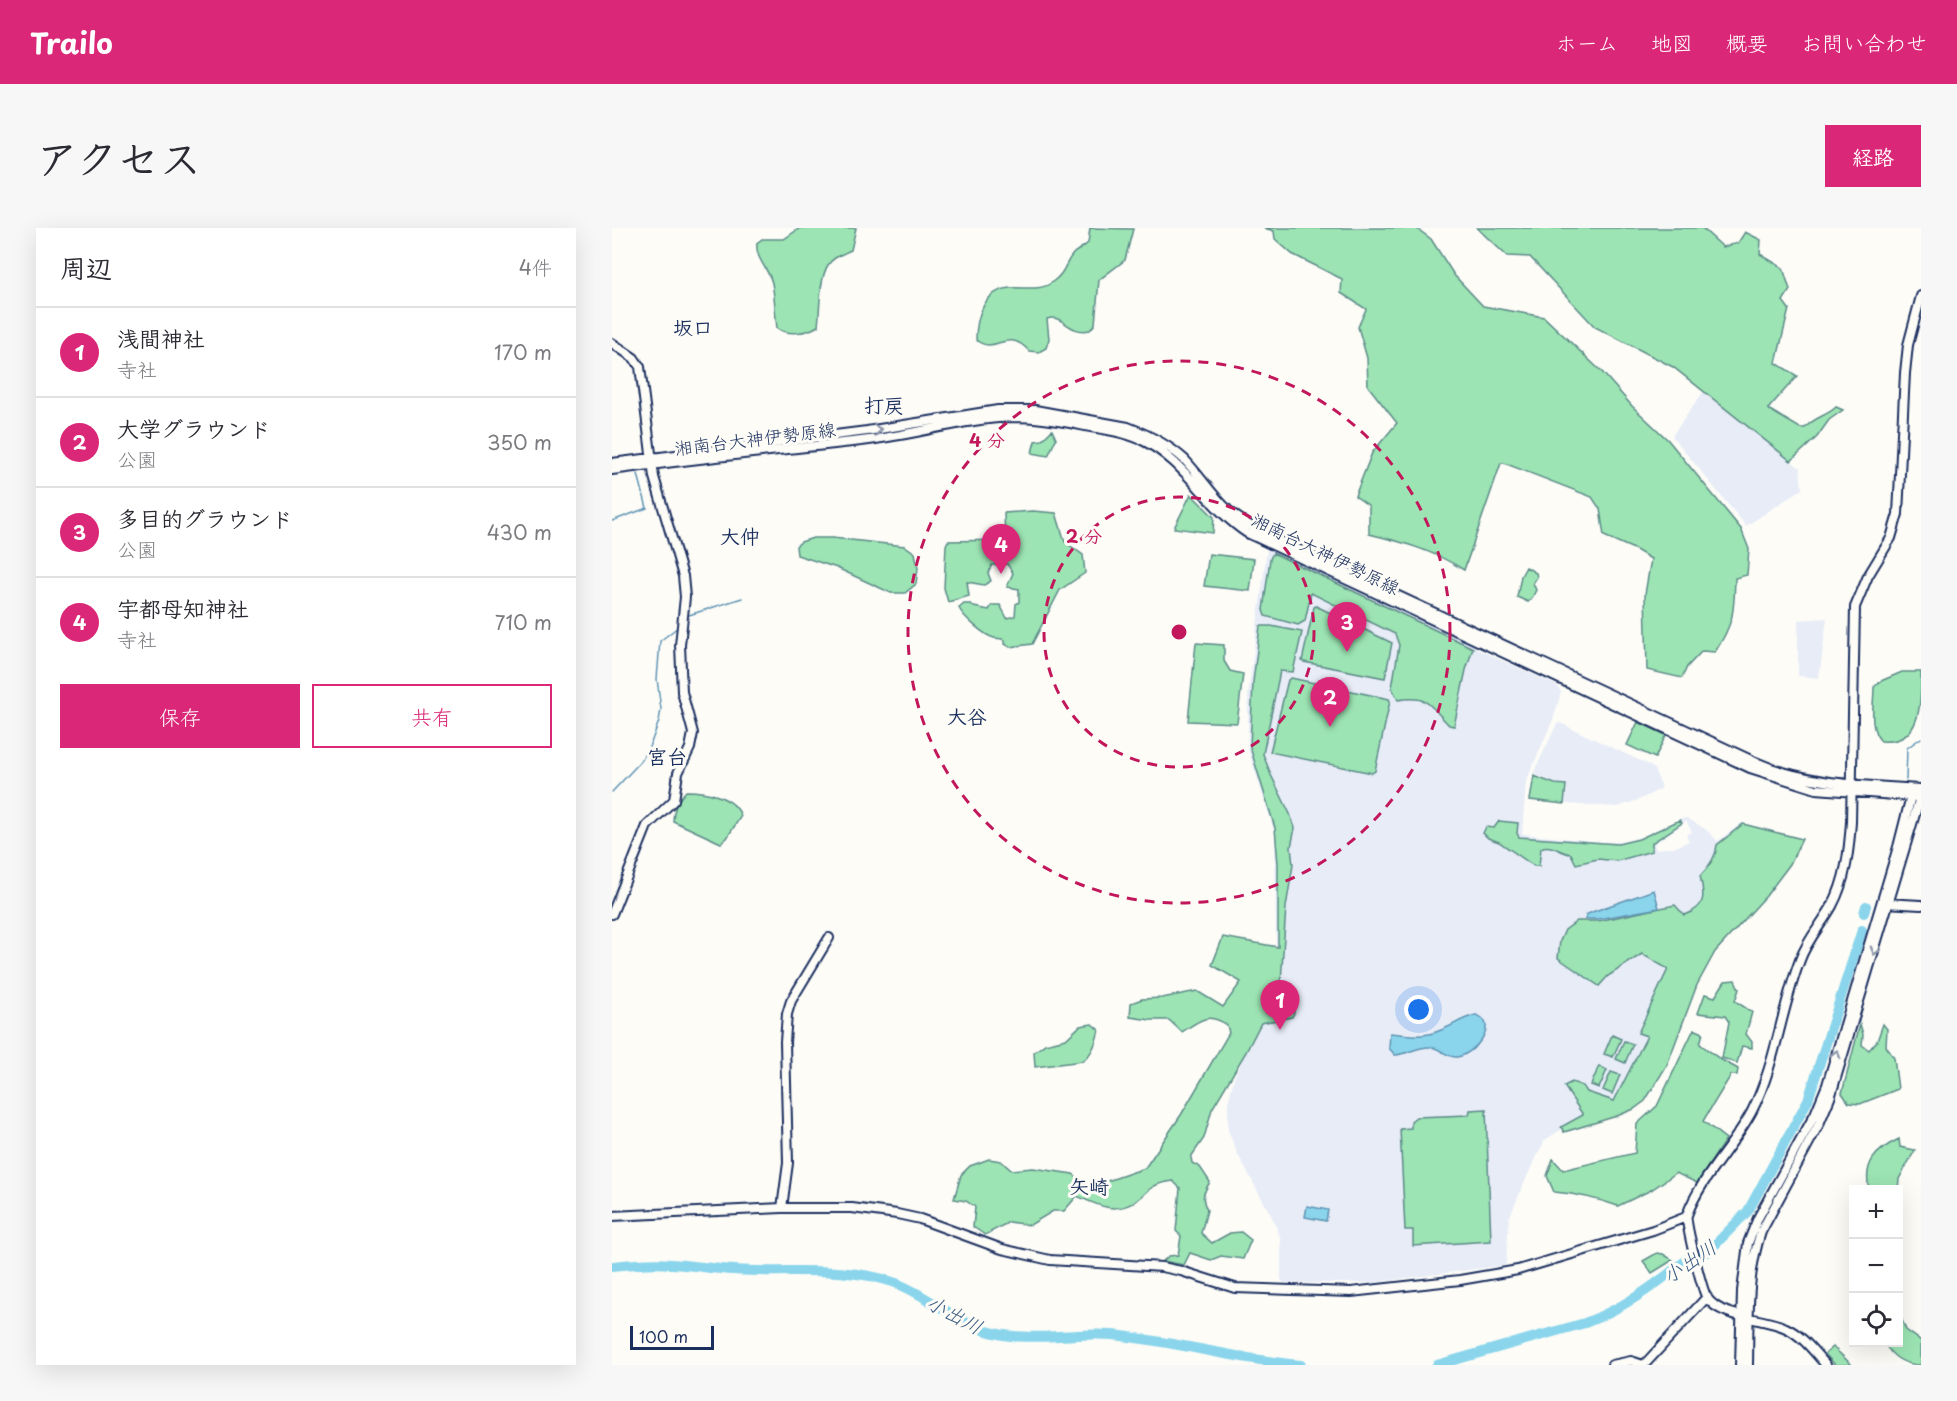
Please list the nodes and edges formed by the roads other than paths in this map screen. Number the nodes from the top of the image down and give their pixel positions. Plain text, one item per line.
1 (1921, 297) edge
2 (612, 343) edge
3 (651, 461) junction
4 (612, 463) edge
5 (612, 470) edge
6 (1851, 788) junction
7 (1918, 794) edge
8 (1885, 903) junction
9 (1921, 905) edge
10 (612, 914) edge
11 (829, 938) dead end
12 (782, 1208) junction
13 (612, 1216) edge
14 (1686, 1217) junction
15 (1707, 1297) junction
16 (1745, 1316) junction
17 (1612, 1365) edge
18 (1644, 1365) edge
19 (1740, 1365) edge
20 (1748, 1365) edge
21 (1826, 1365) edge

1 - 6 street
2 - 3 street
3 - 4 street, 湘南台大神伊勢原線
3 - 5 street, 湘南台大神伊勢原線
3 - 6 street, 湘南台大神伊勢原線
3 - 10 street
6 - 7 street, 湘南台大神伊勢原線
6 - 14 street
7 - 8 street
8 - 9 street
8 - 16 street
11 - 12 street
12 - 13 street
12 - 14 street
14 - 15 street
15 - 16 street
15 - 18 street
16 - 19 street
16 - 20 street
16 - 21 street
17 - 18 street

